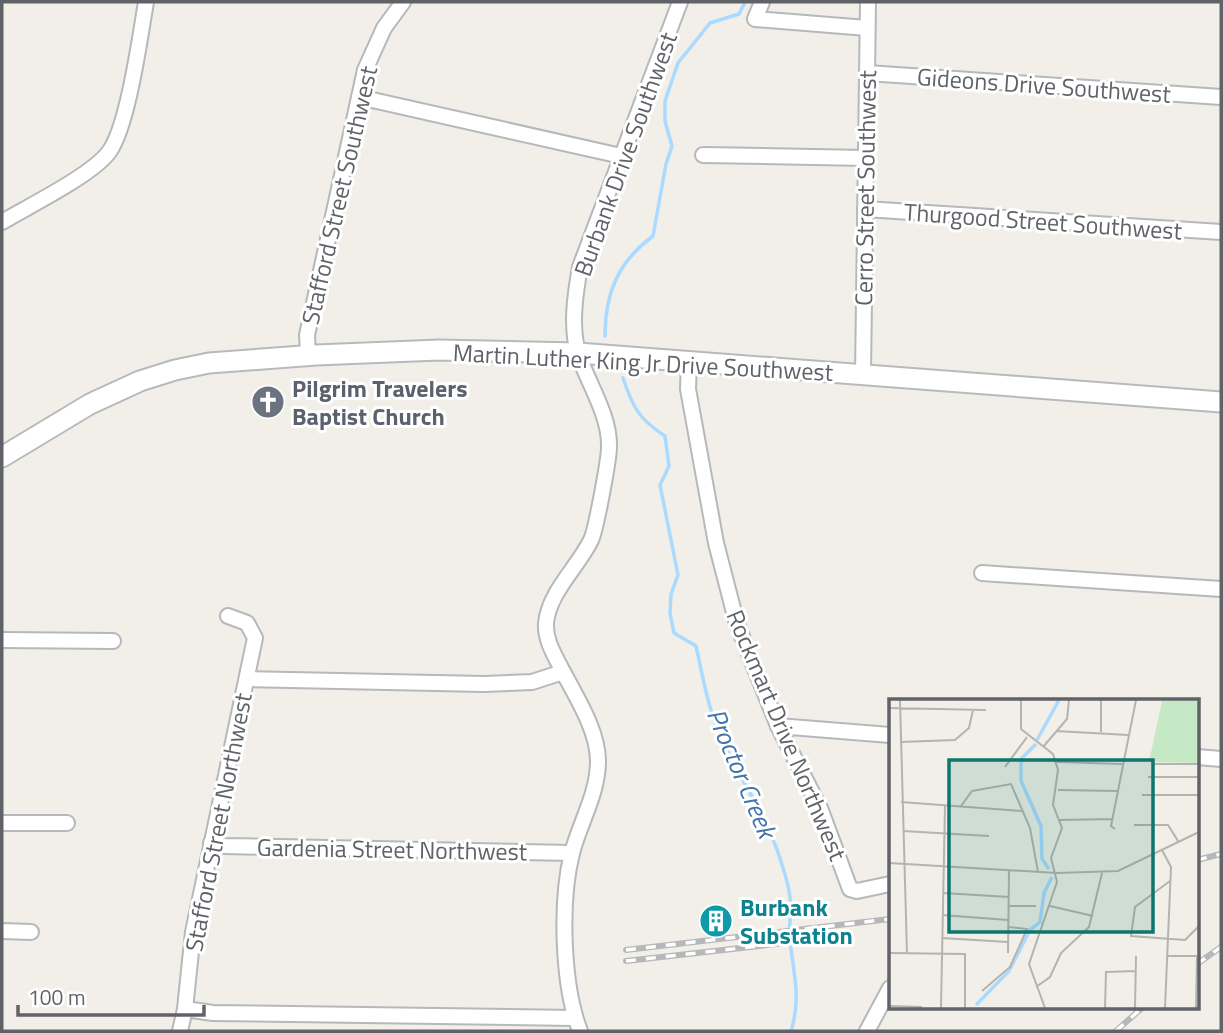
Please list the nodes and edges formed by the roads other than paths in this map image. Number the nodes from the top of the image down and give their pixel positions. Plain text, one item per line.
1 (146, 2) edge
2 (403, 2) edge
3 (680, 2) edge
4 (762, 2) edge
5 (868, 2) edge
6 (867, 28) junction
7 (867, 73) junction
8 (359, 97) junction
9 (1221, 97) edge
10 (703, 155) dead end
11 (621, 156) junction
12 (866, 158) junction
13 (865, 209) junction
14 (2, 222) edge
15 (1221, 232) edge
16 (578, 353) junction
17 (308, 355) junction
18 (689, 361) junction
19 (863, 374) junction
20 (1221, 402) edge
21 (2, 457) edge
22 (982, 573) dead end
23 (1221, 589) edge
24 (228, 616) dead end
25 (2, 640) edge
26 (113, 641) dead end
27 (563, 672) junction
28 (247, 679) junction
29 (778, 726) junction
30 (889, 735) edge
31 (1198, 757) edge
32 (1221, 759) edge
33 (2, 823) edge
34 (67, 823) dead end
35 (211, 843) junction
36 (572, 853) junction
37 (889, 884) edge
38 (2, 931) edge
39 (31, 932) dead end
40 (889, 990) edge
41 (185, 1009) junction
42 (577, 1025) edge
43 (180, 1031) edge
44 (867, 1031) edge

1 - 14 street
2 - 8 street, Stafford Street Southwest
3 - 11 street, Burbank Drive Southwest
4 - 6 street
5 - 6 street, Cerro Street Southwest
6 - 7 street, Cerro Street Southwest
7 - 9 street, Gideons Drive Southwest
7 - 12 street, Cerro Street Southwest
8 - 11 street
8 - 17 street, Stafford Street Southwest
10 - 12 street
11 - 16 street, Burbank Drive Southwest
12 - 13 street, Cerro Street Southwest
13 - 15 street, Thurgood Street Southwest
13 - 19 street, Cerro Street Southwest
16 - 17 main road, Martin Luther King Jr Drive Southwest
16 - 18 main road, Martin Luther King Jr Drive Southwest
16 - 27 street, Burbank Drive Southwest
17 - 21 main road, Martin Luther King Jr Drive Southwest
18 - 19 main road, Martin Luther King Jr Drive Southwest
18 - 29 street, Rockmart Drive Northwest
19 - 20 main road, Martin Luther King Jr Drive Southwest
22 - 23 street
24 - 28 street, Stafford Street Northwest
25 - 26 street
27 - 28 street
27 - 36 street
28 - 35 street, Stafford Street Northwest
29 - 30 street
29 - 37 street, Rockmart Drive Northwest
31 - 32 street
33 - 34 street
35 - 36 street, Gardenia Street Northwest
35 - 41 street, Stafford Street Northwest
36 - 42 street
38 - 39 street
40 - 44 street
41 - 42 street
41 - 43 street, Stafford Street Northwest

